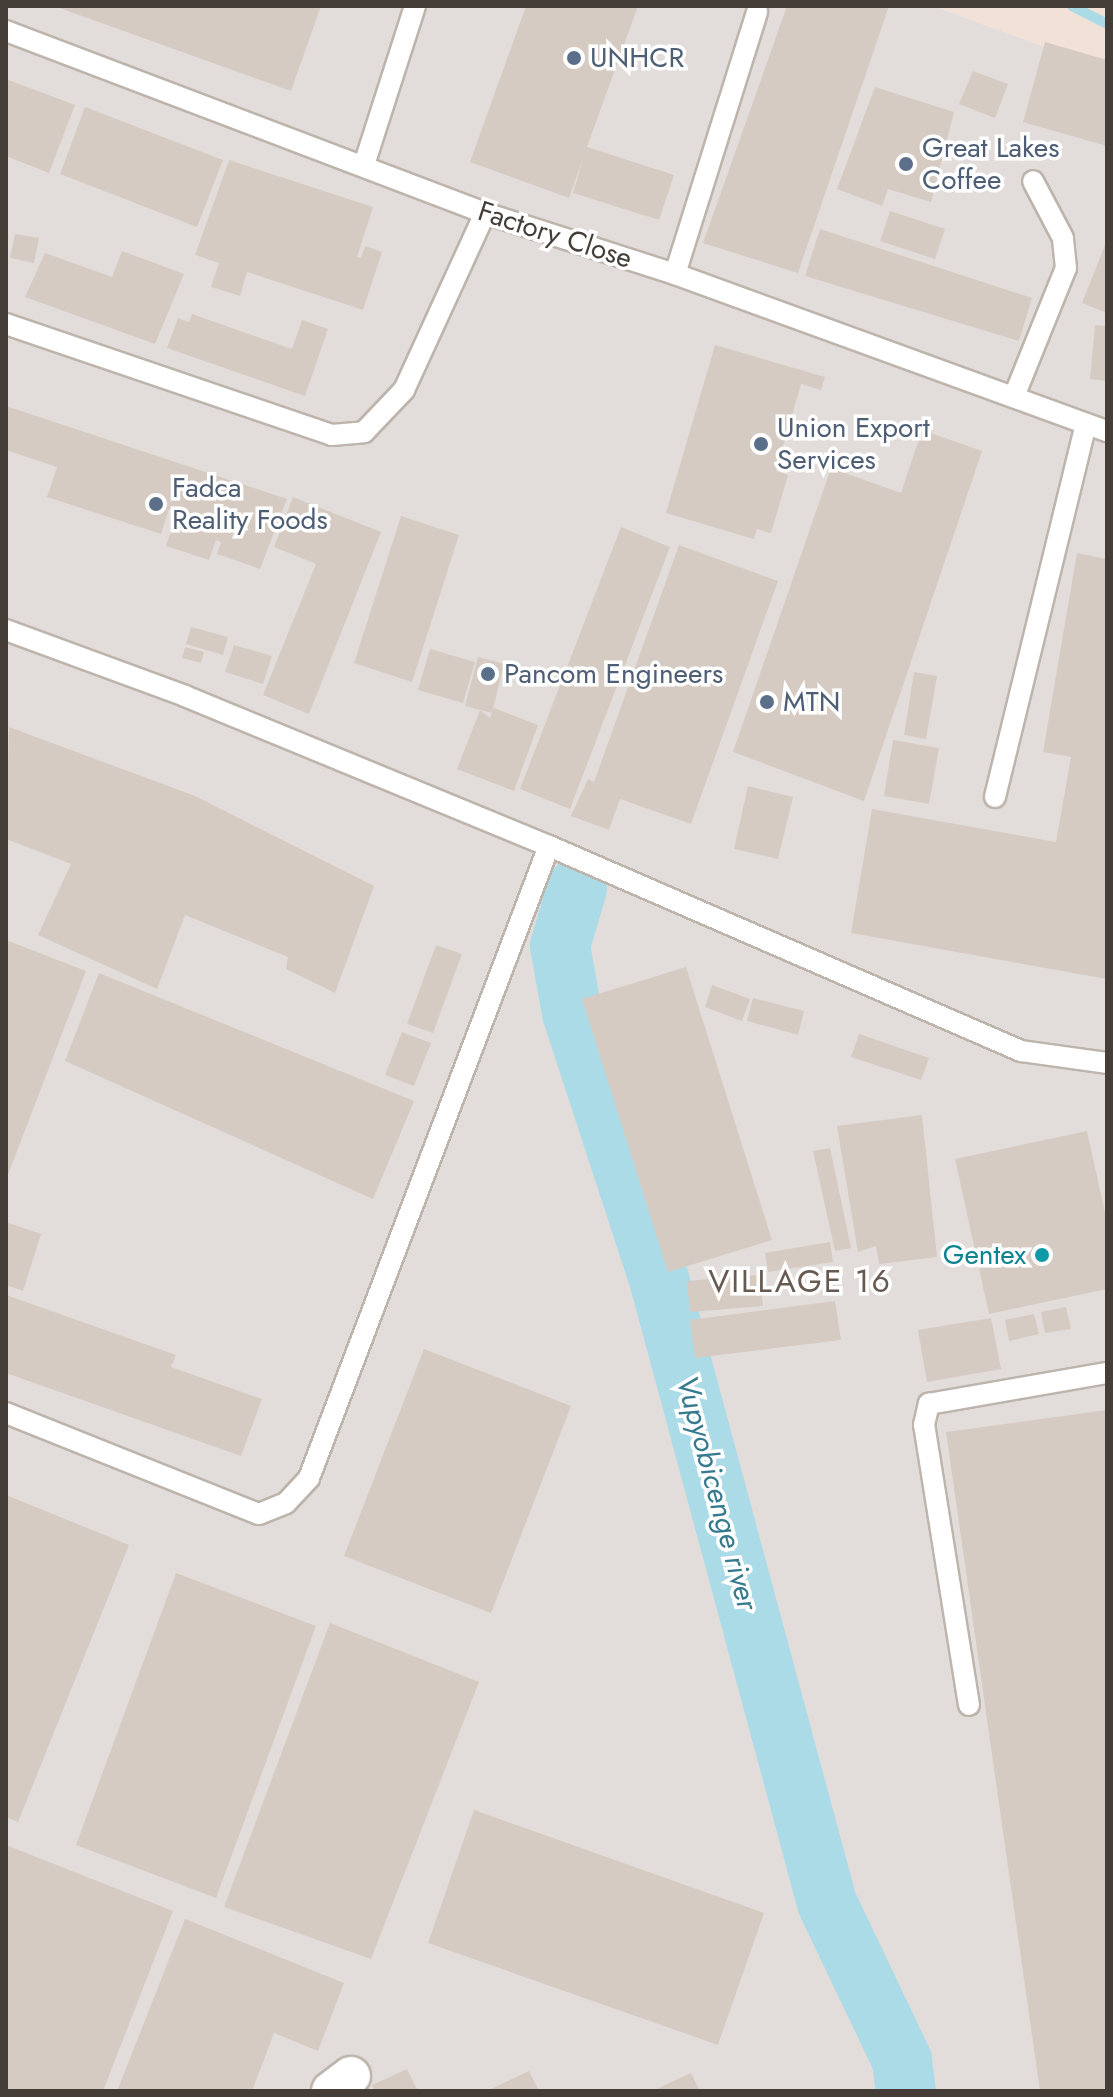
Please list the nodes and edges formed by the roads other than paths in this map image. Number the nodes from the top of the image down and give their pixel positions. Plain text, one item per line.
1 (415, 6) edge
2 (757, 12) dead end
3 (6, 31) edge
4 (364, 165) junction
5 (1033, 181) dead end
6 (485, 213) junction
7 (675, 274) junction
8 (6, 324) edge
9 (1015, 394) junction
10 (1086, 424) junction
11 (1107, 431) edge
12 (6, 630) edge
13 (995, 797) dead end
14 (549, 846) junction
15 (1107, 1063) edge
16 (1107, 1373) edge
17 (6, 1413) edge
18 (969, 1705) dead end

1 - 4 lane
2 - 7 lane
3 - 4 lane, Factory Close
4 - 6 lane, Factory Close
5 - 9 lane
6 - 7 lane, Factory Close
6 - 8 lane
7 - 9 lane, Factory Close
9 - 10 lane, Factory Close
10 - 11 lane, Factory Close
10 - 13 lane
12 - 14 lane
14 - 15 lane
14 - 17 lane
16 - 18 lane

